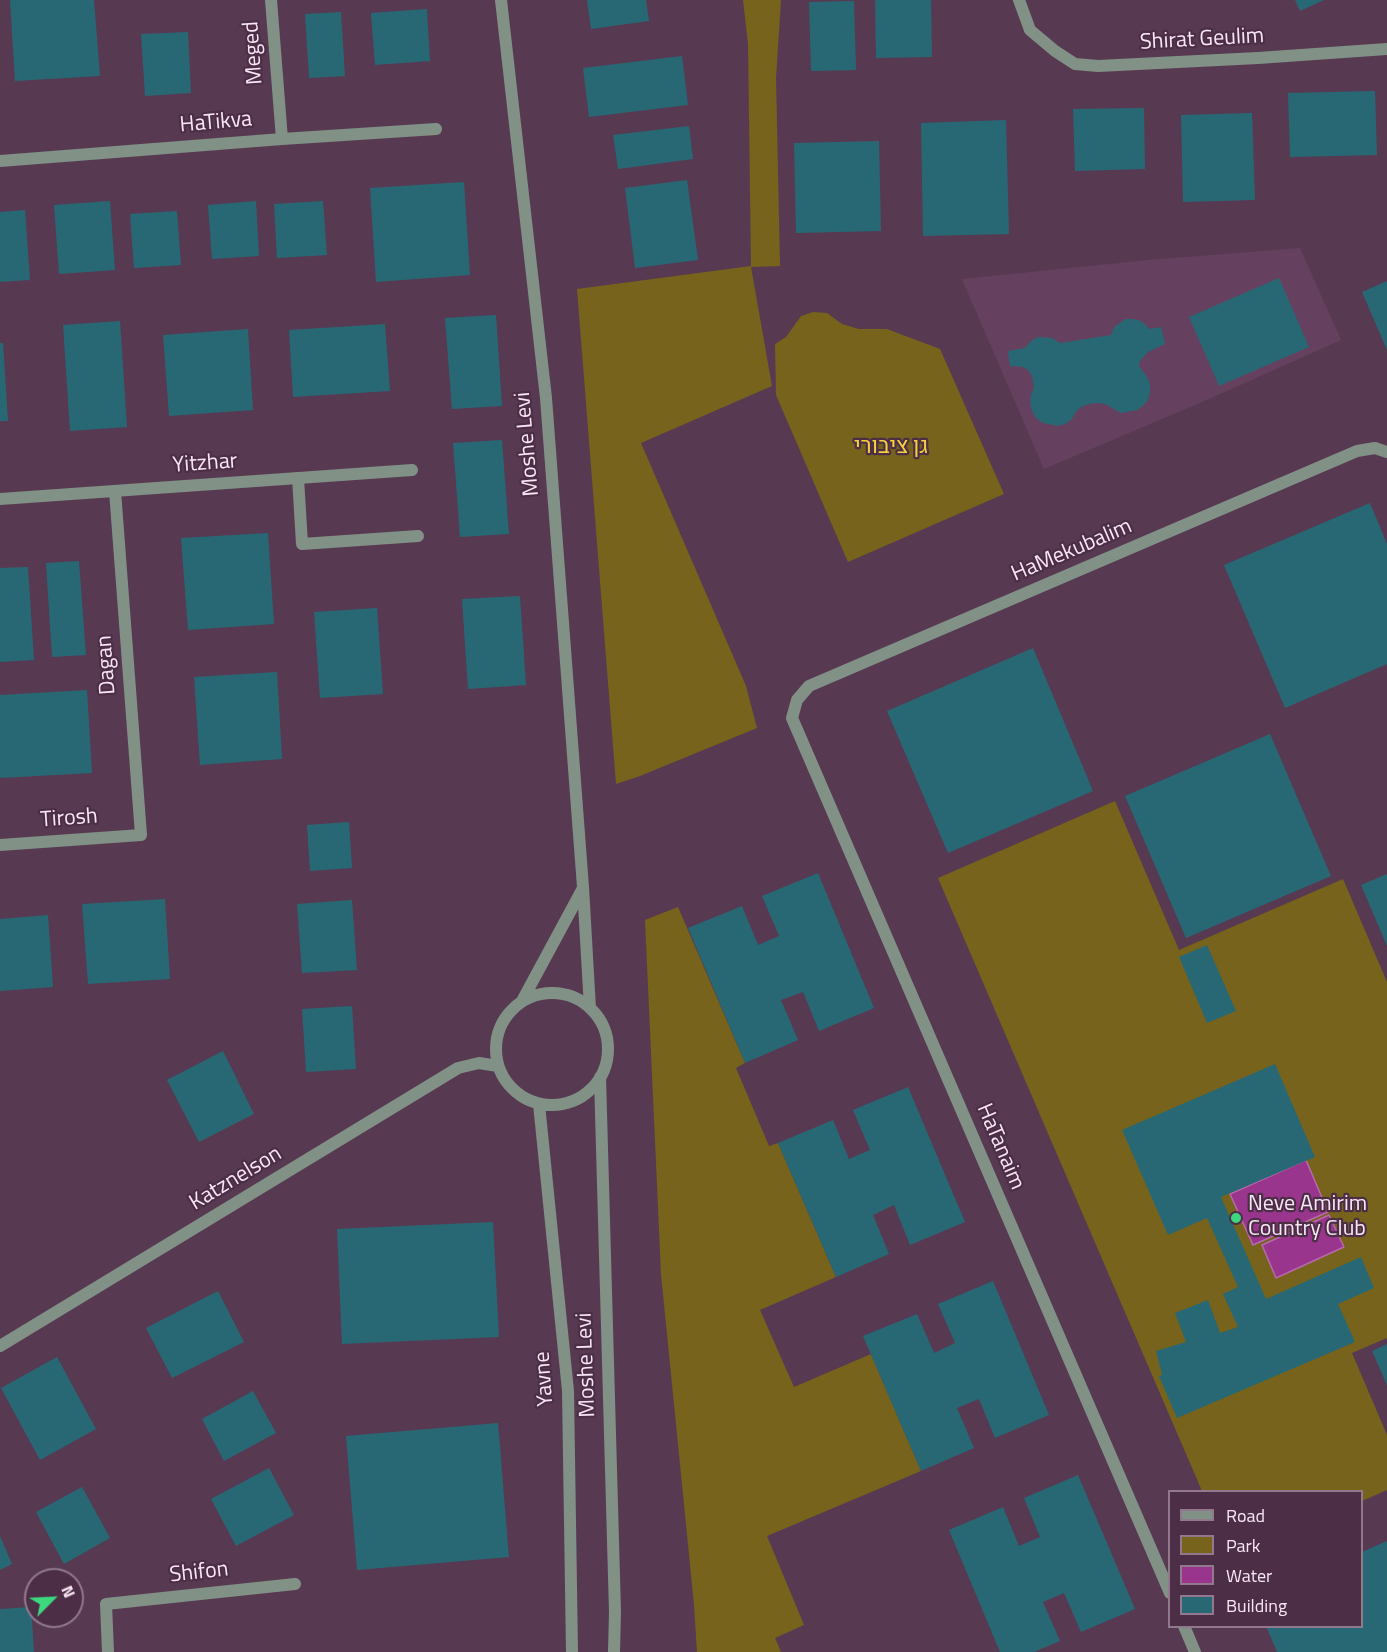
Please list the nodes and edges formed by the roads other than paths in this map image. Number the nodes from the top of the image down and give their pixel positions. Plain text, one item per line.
1 (271, 0) edge
2 (501, 0) edge
3 (1019, 0) edge
4 (1387, 49) edge
5 (436, 129) dead end
6 (282, 138) junction
7 (0, 161) edge
8 (1387, 452) edge
9 (412, 470) dead end
10 (297, 478) junction
11 (115, 491) junction
12 (0, 499) edge
13 (418, 536) dead end
14 (792, 718) joint
15 (141, 836) joint
16 (0, 844) edge
17 (584, 886) junction
18 (522, 1001) junction
19 (590, 1008) junction
20 (498, 1066) junction
21 (600, 1077) junction
22 (538, 1104) junction
23 (0, 1346) edge
24 (295, 1584) dead end
25 (1168, 1588) edge
26 (1185, 1628) edge
27 (108, 1652) edge
28 (572, 1652) edge
29 (614, 1652) edge
30 (1195, 1652) edge

1 - 6 street, Meged
2 - 17 street, Moshe Levi
3 - 4 street, Shirat Geulim
5 - 6 street, HaTikva
6 - 7 street, HaTikva
8 - 14 street, HaMekubalim
9 - 10 street, Yitzhar
10 - 11 street, Yitzhar
10 - 13 street
11 - 12 street, Yitzhar
11 - 15 street, Dagan
14 - 25 street, HaTanaim
15 - 16 street, Tirosh
17 - 18 street
17 - 19 street, Moshe Levi
18 - 19 street
18 - 20 street
19 - 21 street
20 - 22 street
20 - 23 street, Katznelson
21 - 22 street
21 - 29 street, Moshe Levi
22 - 28 street, Yavne
24 - 27 street, Shifon
26 - 30 street

